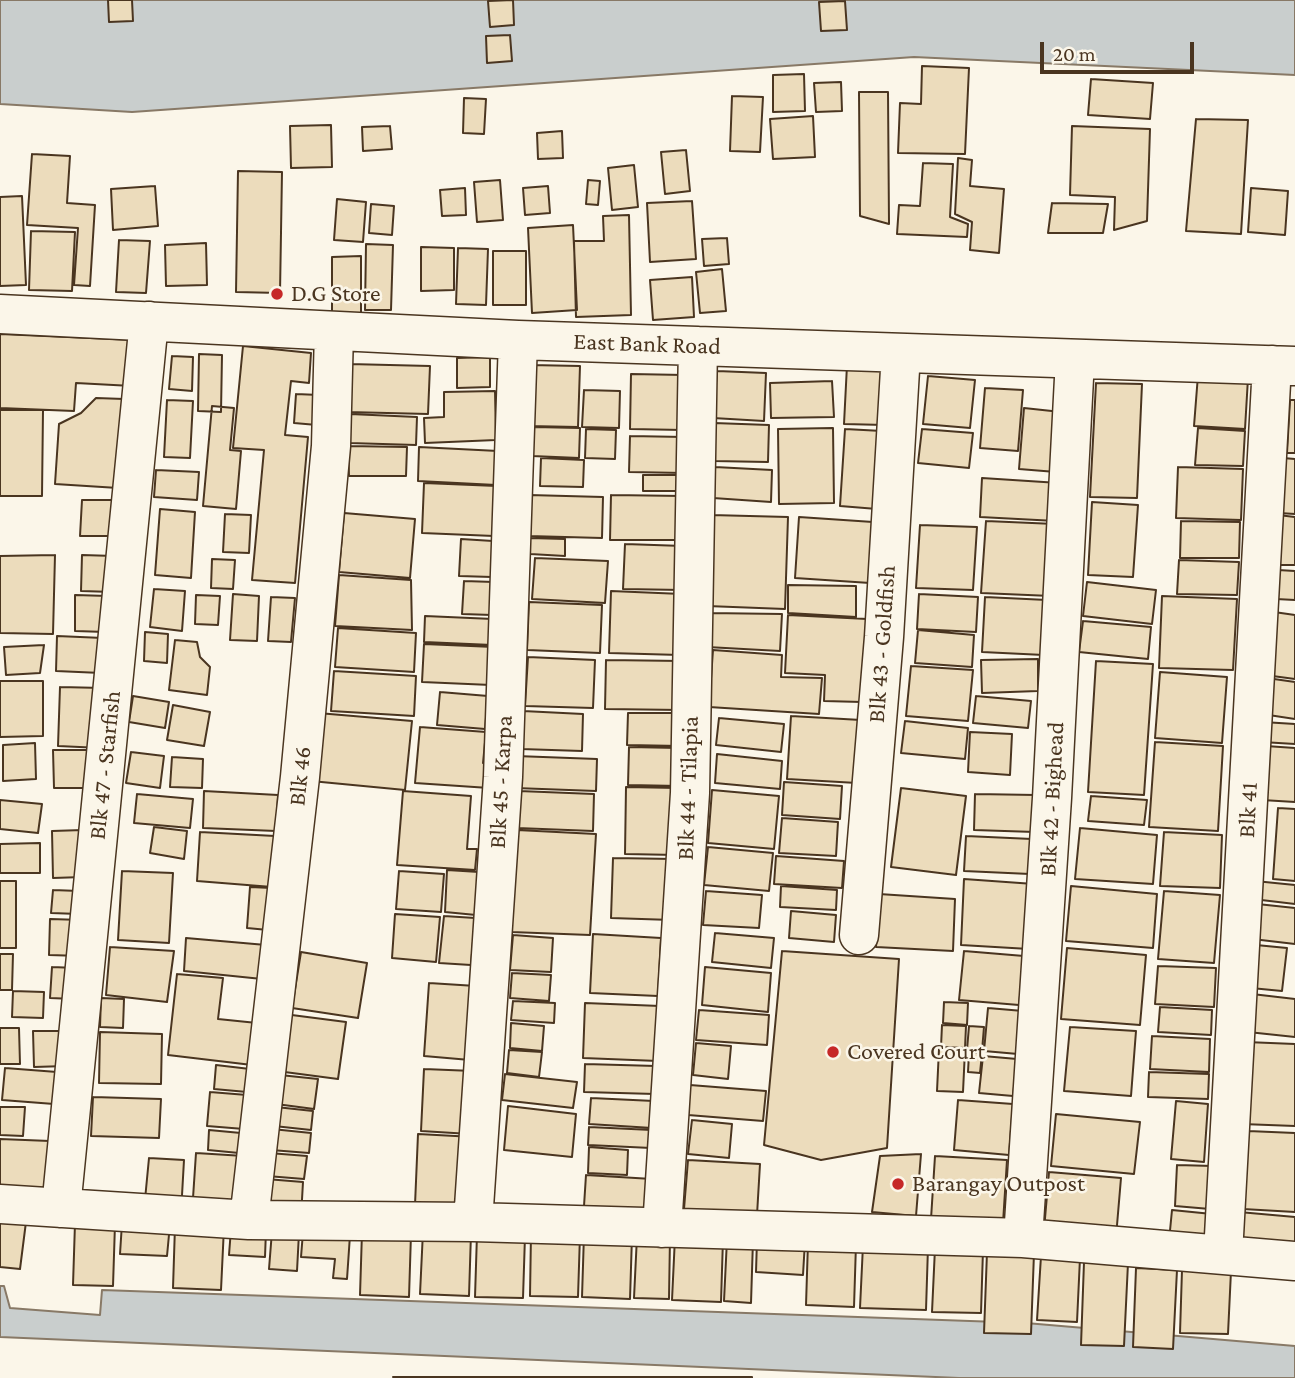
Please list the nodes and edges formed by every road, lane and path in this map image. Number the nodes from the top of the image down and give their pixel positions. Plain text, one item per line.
1 (0, 314) edge
2 (149, 321) junction
3 (334, 331) junction
4 (518, 340) junction
5 (698, 346) junction
6 (901, 353) junction
7 (1075, 359) junction
8 (1284, 365) edge
9 (859, 935) dead end
10 (0, 1203) edge
11 (61, 1208) junction
12 (249, 1220) junction
13 (473, 1222) junction
14 (662, 1228) junction
15 (1023, 1238) junction
16 (1223, 1254) junction
17 (1295, 1261) edge

1 - 2 street, East Bank Road
2 - 3 street, East Bank Road
2 - 11 street, Blk 47 - Starfish
3 - 4 street, East Bank Road
3 - 12 street, Blk 46
4 - 5 street, East Bank Road
4 - 13 street, Blk 45 - Karpa
5 - 6 street, East Bank Road
5 - 14 street, Blk 44 - Tilapia
6 - 7 street, East Bank Road
6 - 9 street, Blk 43 - Goldfish
7 - 8 street, East Bank Road
7 - 15 street, Blk 42 - Bighead
8 - 16 street, Blk 41
10 - 11 street
11 - 12 street
12 - 13 street
13 - 14 street
14 - 15 street
15 - 16 street
16 - 17 street

